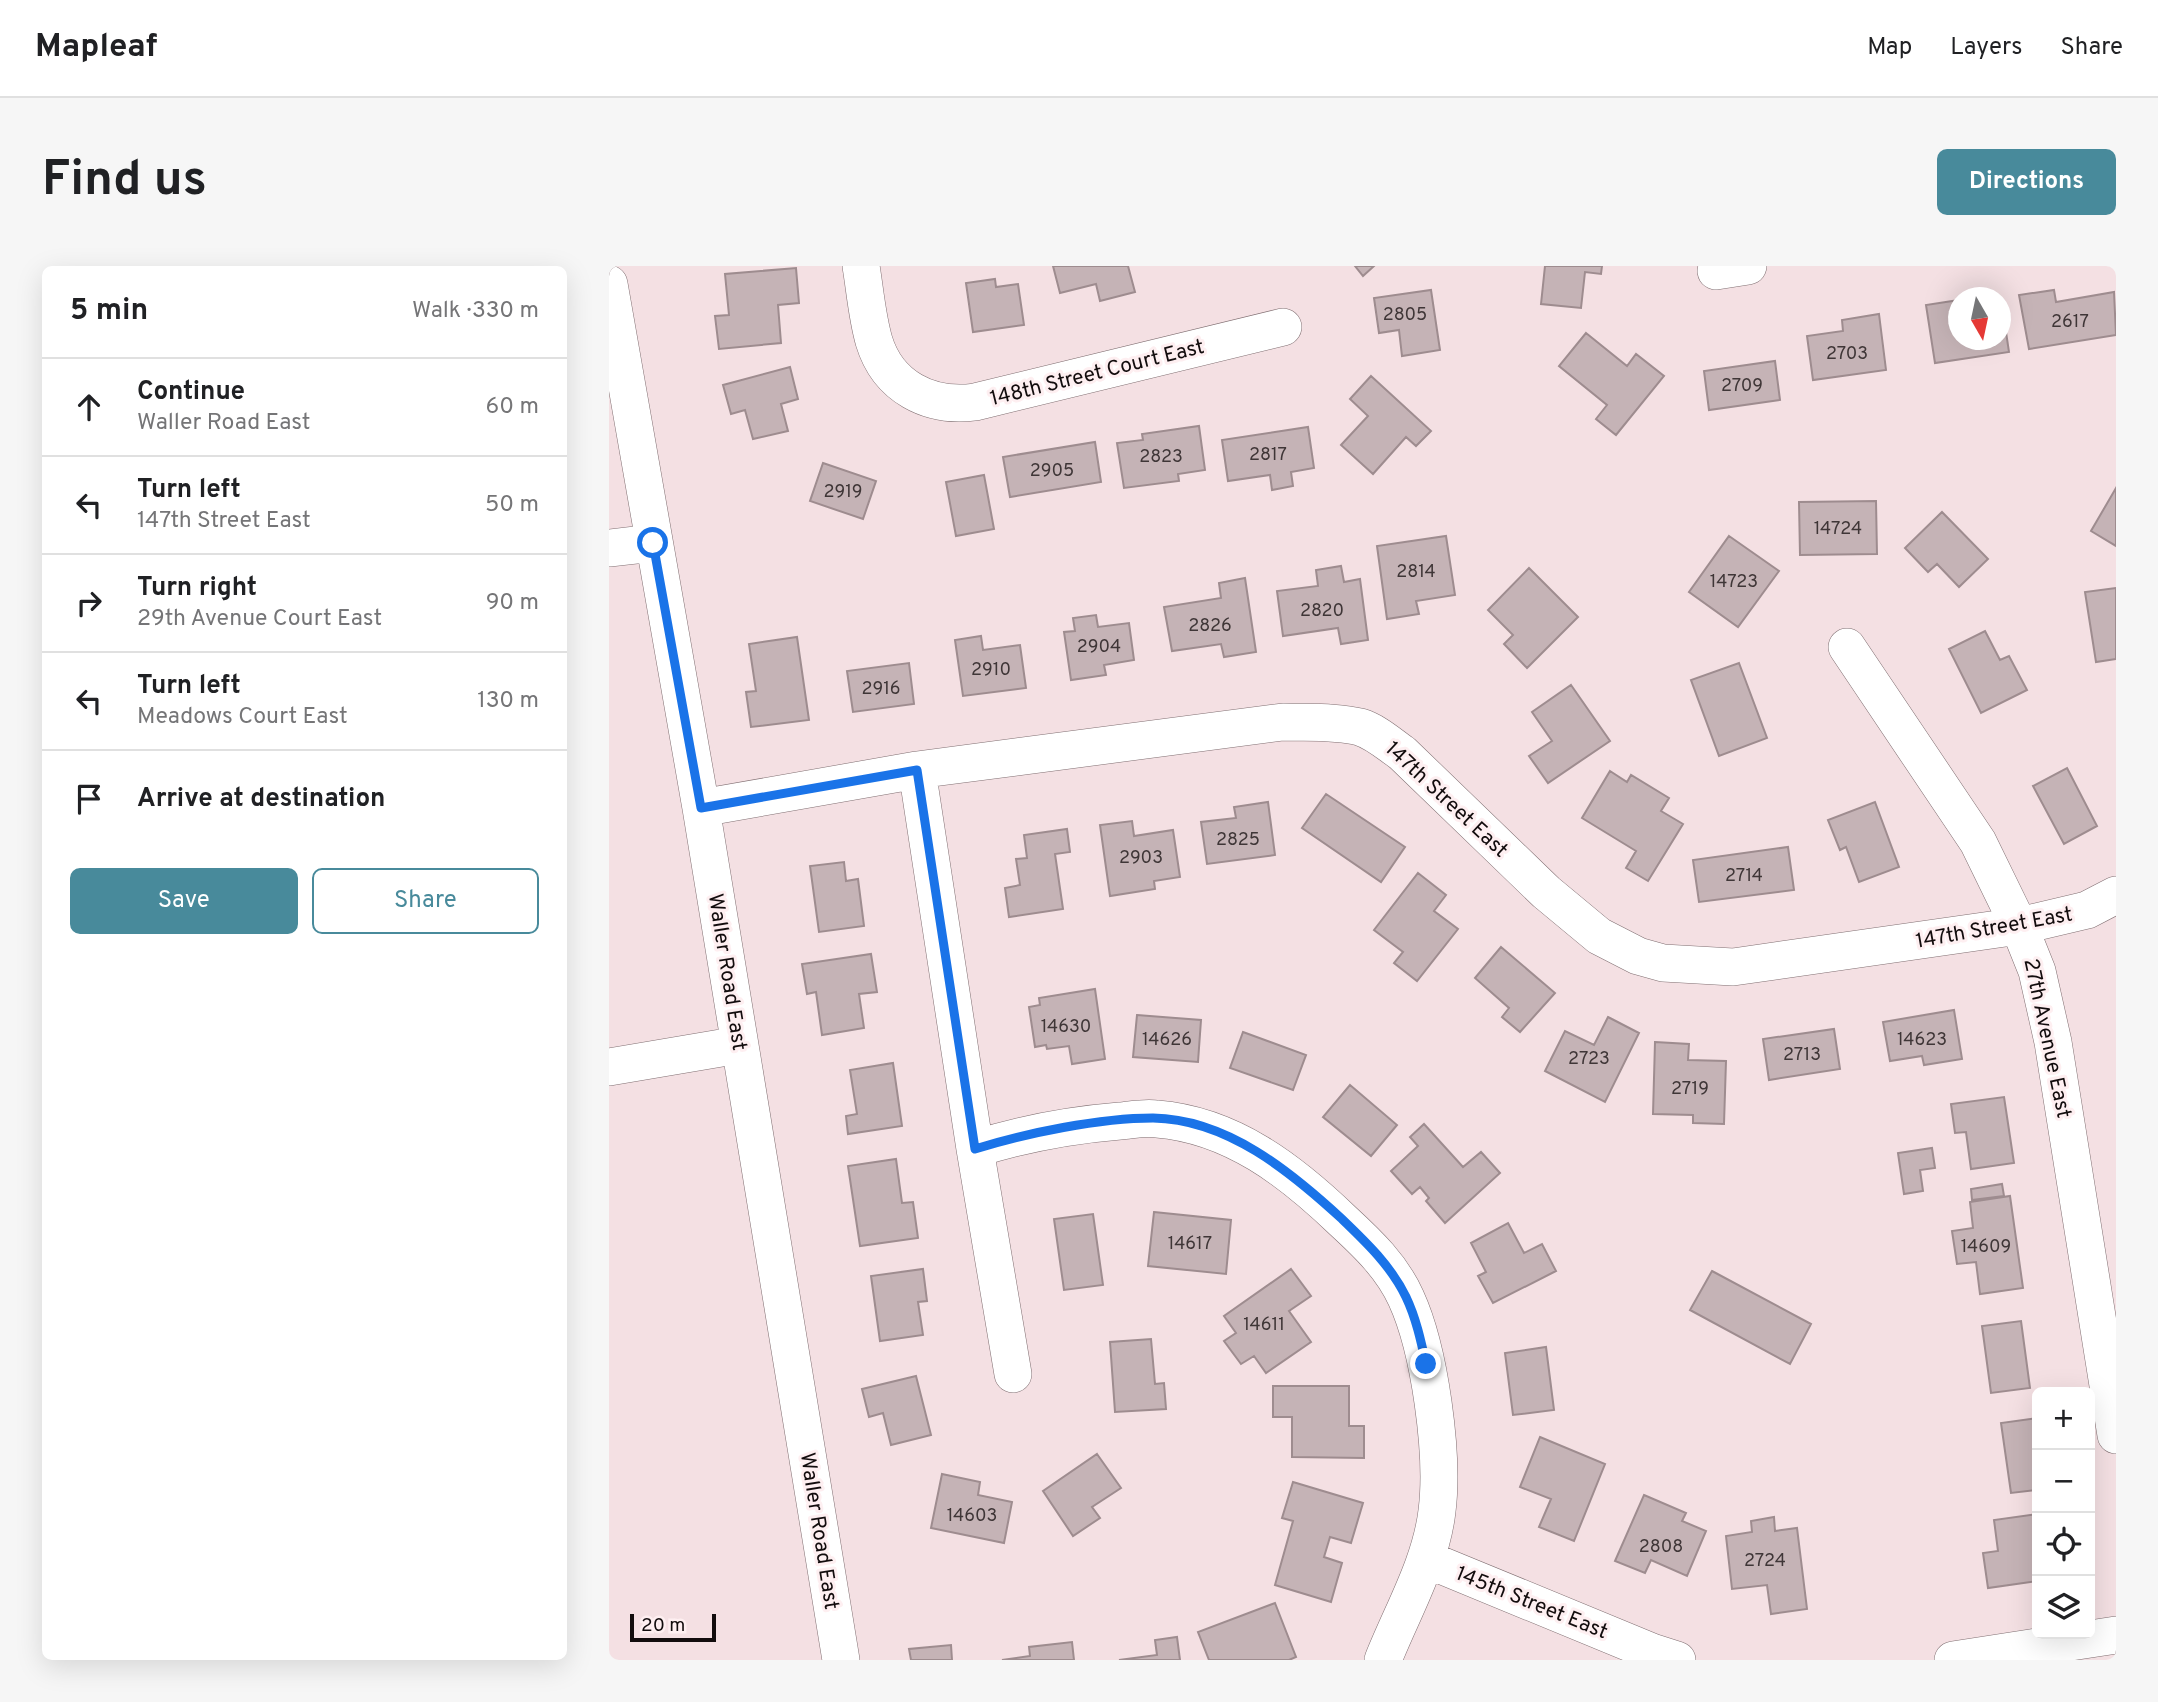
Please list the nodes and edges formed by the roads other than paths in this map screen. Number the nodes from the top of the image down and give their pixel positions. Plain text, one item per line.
1 (861, 266) edge
2 (609, 284) edge
3 (1283, 327) dead end
4 (653, 543) junction
5 (609, 548) edge
6 (1847, 648) dead end
7 (917, 770) junction
8 (701, 808) junction
9 (2116, 895) edge
10 (2019, 926) junction
11 (739, 1045) junction
12 (609, 1067) edge
13 (975, 1149) junction
14 (2104, 1270) edge
15 (1013, 1374) dead end
16 (2116, 1435) edge
17 (1419, 1575) junction
18 (2116, 1635) edge
19 (841, 1660) edge
20 (1383, 1660) edge
21 (1677, 1660) edge
22 (1953, 1660) edge

1 - 3 street, 148th Street Court East
2 - 4 street, Waller Road East
4 - 5 street
4 - 8 street, Waller Road East
6 - 10 street, 27th Avenue East
7 - 8 street, 147th Street East
7 - 10 street, 147th Street East
7 - 13 street
8 - 11 street, Waller Road East
9 - 10 street, 147th Street East
10 - 14 street, 27th Avenue East
11 - 12 street
11 - 19 street, Waller Road East
13 - 15 street
13 - 17 street
14 - 16 street, 27th Avenue East
17 - 20 street
17 - 21 street, 145th Street East
18 - 22 street

